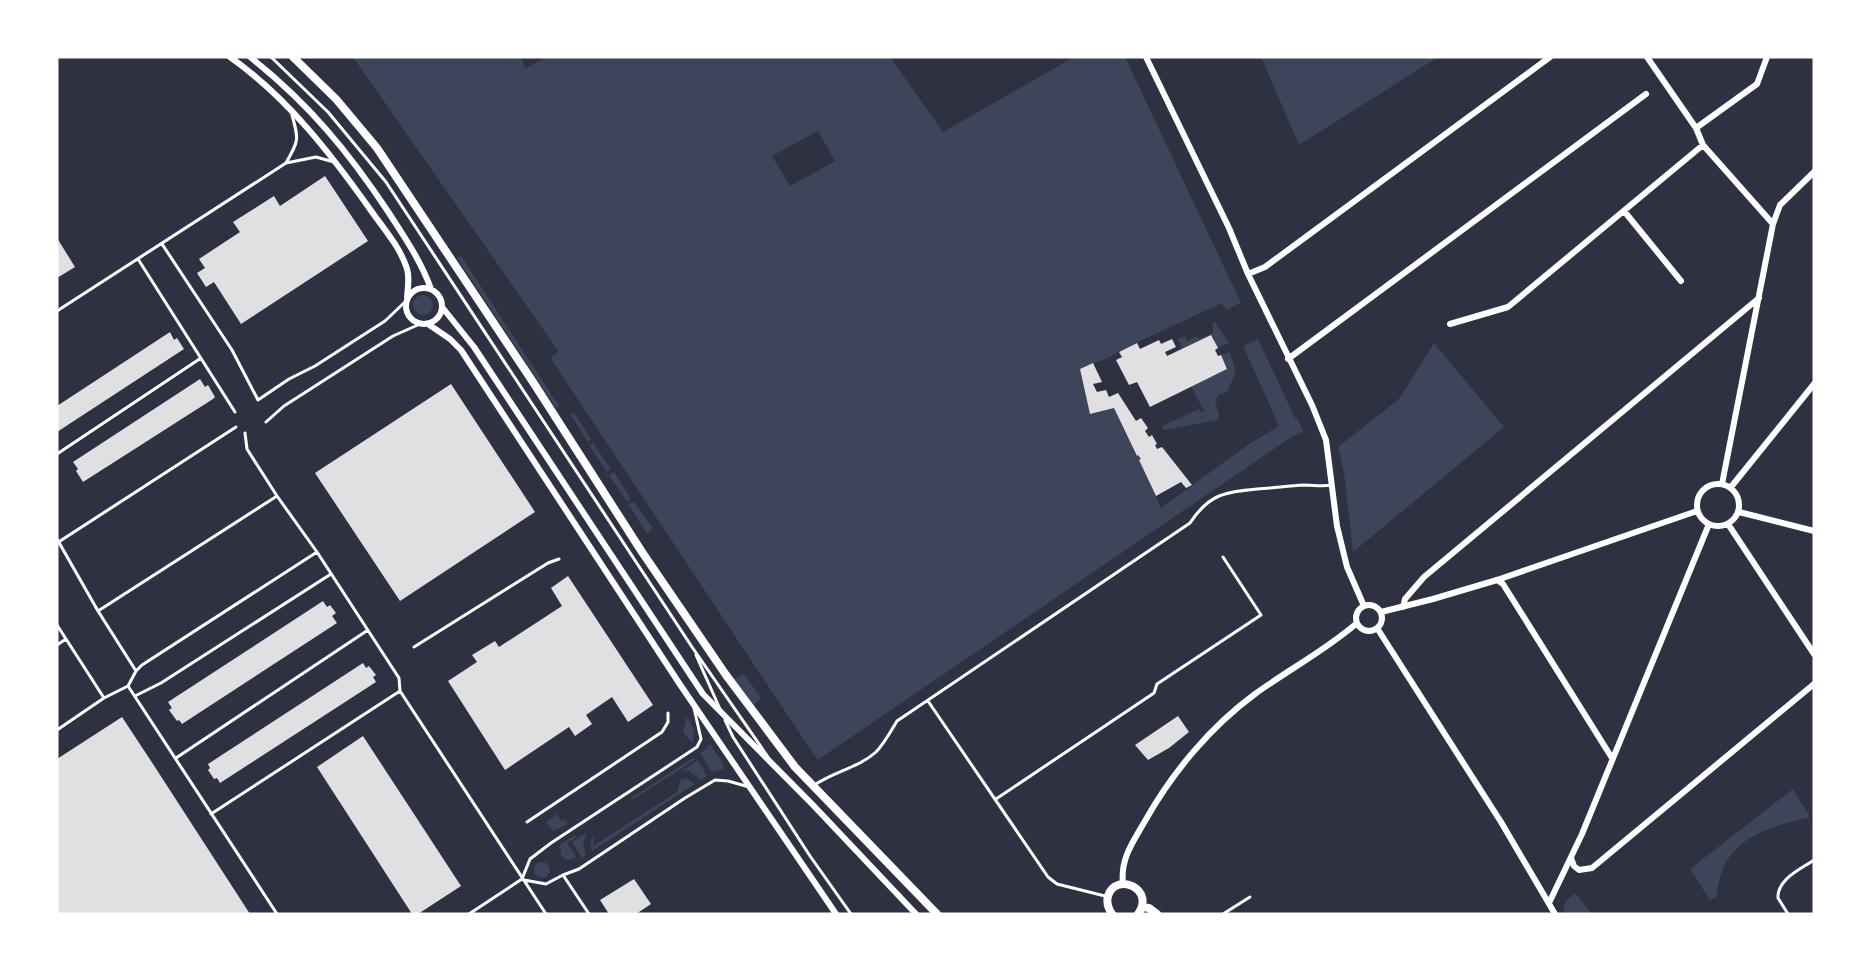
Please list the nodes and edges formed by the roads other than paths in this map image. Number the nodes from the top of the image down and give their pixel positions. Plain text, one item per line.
1 (230, 57) edge
2 (250, 57) edge
3 (272, 57) edge
4 (292, 57) edge
5 (1146, 57) edge
6 (1550, 57) edge
7 (1647, 57) edge
8 (1767, 57) edge
9 (1646, 94) dead end
10 (292, 112) junction
11 (1696, 128) junction
12 (1703, 145) junction
13 (285, 163) junction
14 (337, 163) junction
15 (1814, 172) edge
16 (1624, 211) junction
17 (1773, 224) junction
18 (162, 244) junction
19 (138, 259) junction
20 (1248, 274) junction
21 (1681, 281) dead end
22 (431, 289) junction
23 (1759, 298) junction
24 (407, 299) junction
25 (442, 307) junction
26 (57, 311) edge
27 (420, 324) junction
28 (428, 324) junction
29 (1450, 324) dead end
30 (201, 358) junction
31 (1288, 359) junction
32 (1814, 384) edge
33 (235, 412) dead end
34 (266, 422) dead end
35 (236, 427) dead end
36 (245, 433) dead end
37 (57, 454) edge
38 (1722, 483) junction
39 (1334, 485) junction
40 (1731, 487) junction
41 (277, 496) junction
42 (1697, 511) junction
43 (1739, 512) junction
44 (1709, 524) junction
45 (1728, 524) junction
46 (1814, 531) edge
47 (58, 541) edge
48 (317, 552) junction
49 (1223, 557) dead end
50 (559, 559) dead end
51 (331, 574) junction
52 (1497, 580) junction
53 (1364, 606) junction
54 (1403, 607) junction
55 (98, 611) junction
56 (1381, 612) junction
57 (1357, 623) junction
58 (57, 625) edge
59 (1377, 628) junction
60 (368, 630) junction
61 (66, 639) junction
62 (57, 645) edge
63 (414, 648) dead end
64 (692, 648) junction
65 (1814, 654) edge
66 (136, 670) junction
67 (1814, 684) edge
68 (128, 686) junction
69 (400, 692) junction
70 (135, 696) junction
71 (104, 698) junction
72 (928, 701) junction
73 (694, 706) junction
74 (721, 711) junction
75 (668, 713) dead end
76 (57, 730) edge
77 (176, 758) junction
78 (1612, 758) junction
79 (775, 765) junction
80 (813, 786) junction
81 (749, 787) junction
82 (996, 799) junction
83 (211, 814) junction
84 (527, 822) dead end
85 (1571, 858) junction
86 (1814, 860) edge
87 (563, 875) junction
88 (522, 879) junction
89 (1123, 884) junction
90 (1108, 896) junction
91 (1250, 897) dead end
92 (1549, 903) junction
93 (1140, 910) edge
94 (1108, 913) edge
95 (277, 914) edge
96 (469, 914) edge
97 (546, 914) edge
98 (589, 914) edge
99 (836, 914) edge
100 (851, 914) edge
101 (915, 914) edge
102 (937, 914) edge
103 (1157, 914) edge
104 (1223, 914) edge
105 (1556, 914) edge
106 (1788, 914) edge

1 - 10 street
2 - 22 street
3 - 64 lane
4 - 80 main road
5 - 20 street
6 - 20 street
7 - 11 street
8 - 11 street
9 - 31 street
10 - 13 lane
10 - 14 street
11 - 12 street
12 - 16 street
12 - 17 street
13 - 14 lane
13 - 18 lane
14 - 24 street
15 - 17 street
16 - 21 street
16 - 29 street
17 - 23 street
18 - 19 lane
18 - 24 lane
19 - 26 lane
19 - 30 lane
20 - 31 street
22 - 24 street
22 - 25 street
23 - 38 street
23 - 54 street
24 - 27 street
25 - 28 street
25 - 74 street
27 - 28 street
27 - 34 lane
28 - 73 street
30 - 33 lane
30 - 37 lane
31 - 39 street
32 - 40 street
35 - 47 lane
36 - 41 lane
38 - 40 street
38 - 42 street
39 - 53 street
39 - 72 lane
40 - 43 street
41 - 48 lane
41 - 55 lane
42 - 44 street
42 - 52 street
43 - 45 street
43 - 46 street
44 - 45 street
44 - 78 street
45 - 65 street
47 - 55 lane
48 - 51 lane
48 - 66 lane
49 - 82 lane
50 - 63 lane
51 - 60 lane
51 - 70 lane
52 - 54 street
52 - 78 street
53 - 56 street
53 - 57 street
54 - 56 street
55 - 66 lane
56 - 59 street
57 - 59 street
57 - 89 street
58 - 61 lane
59 - 92 street
60 - 69 lane
60 - 77 lane
61 - 62 lane
61 - 71 lane
64 - 74 lane
64 - 79 lane
66 - 68 lane
67 - 85 street
68 - 70 lane
68 - 71 lane
69 - 83 lane
69 - 88 lane
70 - 77 lane
71 - 76 lane
72 - 80 lane
72 - 82 lane
73 - 81 street
73 - 88 lane
74 - 79 street
74 - 100 lane
75 - 84 lane
77 - 83 lane
78 - 85 street
79 - 101 street
80 - 102 main road
81 - 87 lane
81 - 99 street
82 - 90 lane
83 - 95 lane
85 - 92 street
86 - 106 lane
87 - 88 lane
87 - 98 lane
88 - 96 lane
88 - 97 lane
89 - 90 main road
89 - 93 main road
90 - 94 main road
91 - 104 lane
92 - 105 street
93 - 103 main road

